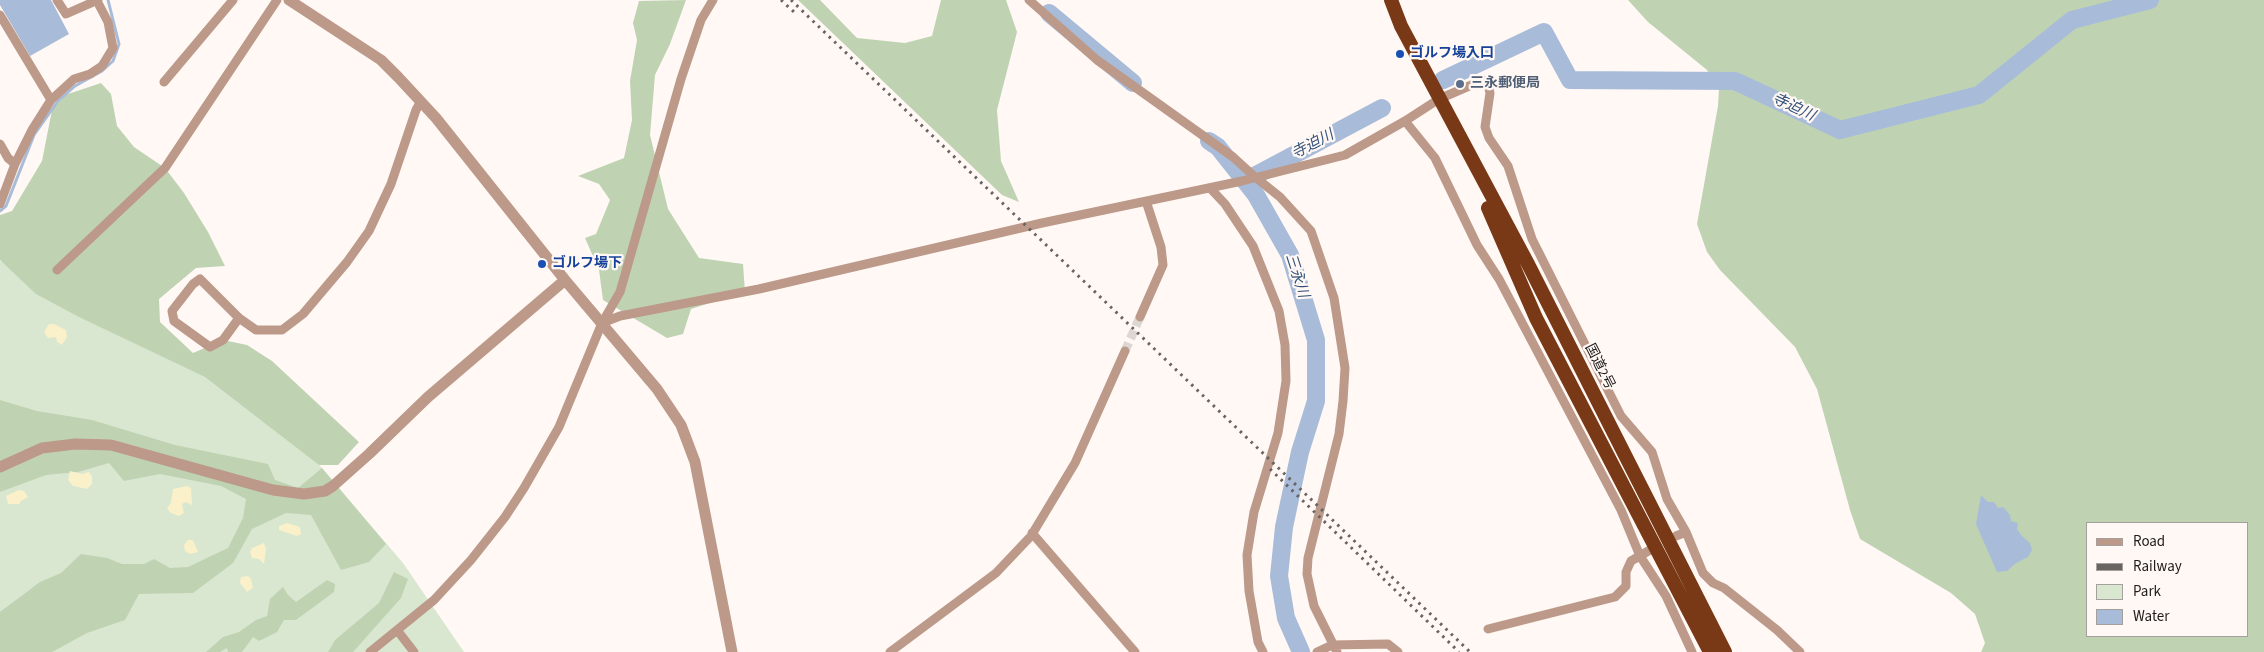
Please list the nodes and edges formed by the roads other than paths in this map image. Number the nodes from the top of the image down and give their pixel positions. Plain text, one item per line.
1 (57, 0) edge
2 (233, 0) edge
3 (277, 0) edge
4 (289, 0) edge
5 (713, 0) edge
6 (1029, 0) edge
7 (1391, 0) edge
8 (98, 1) edge
9 (0, 15) edge
10 (164, 82) dead end
11 (1439, 99) junction
12 (52, 100) junction
13 (421, 101) junction
14 (1405, 121) junction
15 (0, 144) edge
16 (15, 164) junction
17 (1255, 178) junction
18 (1210, 188) junction
19 (1146, 201) junction
20 (0, 204) edge
21 (57, 270) dead end
22 (565, 280) junction
23 (1140, 317) tunnel mouth
24 (239, 318) junction
25 (602, 323) junction
26 (1125, 351) tunnel mouth
27 (0, 467) edge
28 (1686, 532) junction
29 (1032, 533) junction
30 (1676, 536) dead end
31 (1650, 550) dead end
32 (1640, 556) junction
33 (1488, 629) dead end
34 (397, 630) junction
35 (1328, 649) edge
36 (370, 652) edge
37 (414, 652) edge
38 (732, 652) edge
39 (890, 652) edge
40 (1135, 652) edge
41 (1263, 652) edge
42 (1398, 652) edge
43 (1692, 652) edge
44 (1710, 652) edge
45 (1725, 652) edge
46 (1800, 652) edge

1 - 8 street
2 - 10 street
3 - 21 street
4 - 13 street
5 - 25 street
6 - 17 street
7 - 11 highway, 国道2号
8 - 12 street
9 - 12 street
11 - 14 street
11 - 28 street
11 - 44 highway, 国道2号
11 - 45 highway, 国道2号
12 - 16 street
13 - 22 street
13 - 24 street
14 - 17 street
14 - 32 street
15 - 16 street
16 - 20 street
17 - 18 street
17 - 35 street
18 - 19 street
18 - 41 street
19 - 23 street
19 - 25 street
22 - 25 street
22 - 27 street
24 - 24 street
25 - 34 street
25 - 38 street
26 - 29 street
28 - 30 street
28 - 46 street
29 - 39 street
29 - 40 street
31 - 32 street
32 - 33 street
32 - 43 street
34 - 36 street
34 - 37 street
35 - 42 street

